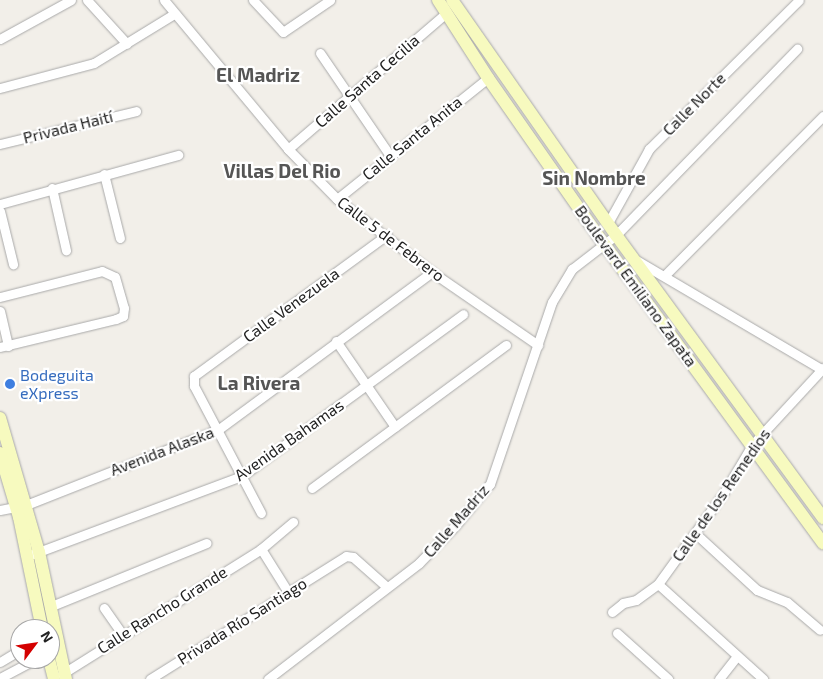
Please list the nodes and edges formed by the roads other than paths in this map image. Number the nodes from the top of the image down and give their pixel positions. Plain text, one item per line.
1 (71, 0) edge
2 (87, 0) edge
3 (164, 0) edge
4 (253, 0) edge
5 (330, 0) edge
6 (452, 0) edge
7 (799, 0) edge
8 (441, 4) edge
9 (174, 14) junction
10 (0, 39) edge
11 (127, 44) junction
12 (798, 49) dead end
13 (320, 53) dead end
14 (488, 78) junction
15 (0, 88) edge
16 (349, 99) junction
17 (136, 111) dead end
18 (823, 116) edge
19 (0, 144) edge
20 (288, 149) junction
21 (389, 154) junction
22 (178, 156) dead end
23 (104, 174) junction
24 (52, 188) junction
25 (336, 199) junction
26 (0, 204) edge
27 (0, 211) edge
28 (608, 223) junction
29 (387, 235) junction
30 (616, 235) junction
31 (120, 238) dead end
32 (604, 244) junction
33 (66, 250) dead end
34 (634, 258) junction
35 (13, 264) dead end
36 (432, 272) junction
37 (665, 275) junction
38 (0, 297) edge
39 (0, 311) edge
40 (463, 314) dead end
41 (336, 342) junction
42 (506, 345) dead end
43 (538, 345) junction
44 (4, 346) edge
45 (823, 369) edge
46 (366, 386) junction
47 (0, 418) edge
48 (395, 427) junction
49 (219, 429) junction
50 (762, 433) junction
51 (752, 445) junction
52 (0, 452) edge
53 (242, 476) junction
54 (312, 488) dead end
55 (21, 506) junction
56 (0, 510) edge
57 (261, 513) dead end
58 (823, 518) edge
59 (293, 522) dead end
60 (695, 532) junction
61 (207, 543) dead end
62 (823, 543) edge
63 (261, 549) junction
64 (33, 554) junction
65 (658, 584) junction
66 (387, 587) junction
67 (288, 592) junction
68 (49, 608) junction
69 (104, 608) dead end
70 (612, 612) dead end
71 (47, 619) edge
72 (49, 619) edge
73 (820, 630) dead end
74 (617, 633) dead end
75 (122, 634) junction
76 (737, 656) junction
77 (0, 661) edge
78 (17, 669) edge
79 (4, 676) edge
80 (59, 677) edge
81 (150, 679) edge
82 (268, 679) edge
83 (668, 679) edge
84 (719, 679) edge
85 (763, 679) edge

1 - 10 street
2 - 11 street
3 - 9 street, Calle 5 de Febrero
4 - 5 street
6 - 28 street, Boulevard Emiliano Zapata
7 - 28 street, Calle Norte
8 - 14 street, Boulevard Emiliano Zapata
8 - 16 street, Calle Santa Cecilia
9 - 11 street
9 - 20 street, Calle 5 de Febrero
11 - 15 street
12 - 30 street, Calle Madriz
13 - 16 street
14 - 21 street, Calle Santa Anita
14 - 32 street, Boulevard Emiliano Zapata
16 - 20 street, Calle Santa Cecilia
16 - 21 street
17 - 19 street, Privada Haití
18 - 37 street
20 - 25 street, Calle 5 de Febrero
21 - 25 street, Calle Santa Anita
22 - 23 street
23 - 24 street
23 - 31 street
24 - 26 street
24 - 33 street
25 - 29 street, Calle 5 de Febrero
27 - 35 street
28 - 30 street, Boulevard Emiliano Zapata
29 - 36 street, Calle 5 de Febrero
29 - 49 street, Calle Venezuela
30 - 32 street, Calle Madriz
30 - 34 street, Boulevard Emiliano Zapata
32 - 43 street, Calle Madriz
32 - 51 street, Boulevard Emiliano Zapata
34 - 37 street, Boulevard Emiliano Zapata
34 - 50 street, Boulevard Emiliano Zapata
36 - 41 street, Avenida Alaska
36 - 43 street, Calle 5 de Febrero
37 - 45 street, Boulevard Emiliano Zapata
38 - 44 street
39 - 44 street
40 - 46 street, Avenida Bahamas
41 - 46 street
41 - 49 street, Avenida Alaska
42 - 48 street
43 - 66 street, Calle Madriz
45 - 50 street, Calle de los Remedios
46 - 48 street
46 - 53 street, Avenida Bahamas
47 - 55 street
48 - 54 street
49 - 53 street
49 - 55 street, Avenida Alaska
50 - 51 street, Calle de los Remedios
50 - 58 street, Boulevard Emiliano Zapata
51 - 60 street, Calle de los Remedios
51 - 62 street, Boulevard Emiliano Zapata
52 - 55 street
53 - 57 street
53 - 64 street, Avenida Bahamas
55 - 56 street, Avenida Alaska
55 - 64 street
59 - 63 street, Calle Rancho Grande
60 - 65 street, Calle de los Remedios
60 - 73 street
61 - 68 street
63 - 67 street
63 - 75 street, Calle Rancho Grande
64 - 68 street
64 - 71 street
65 - 70 street, Calle de los Remedios
65 - 76 street
66 - 67 street, Privada Río Santiago
66 - 82 street, Calle Madriz
67 - 81 street, Privada Río Santiago
68 - 72 street
69 - 75 street
74 - 83 street
75 - 80 street, Calle Rancho Grande
76 - 84 street
76 - 85 street
77 - 79 street
78 - 79 street

